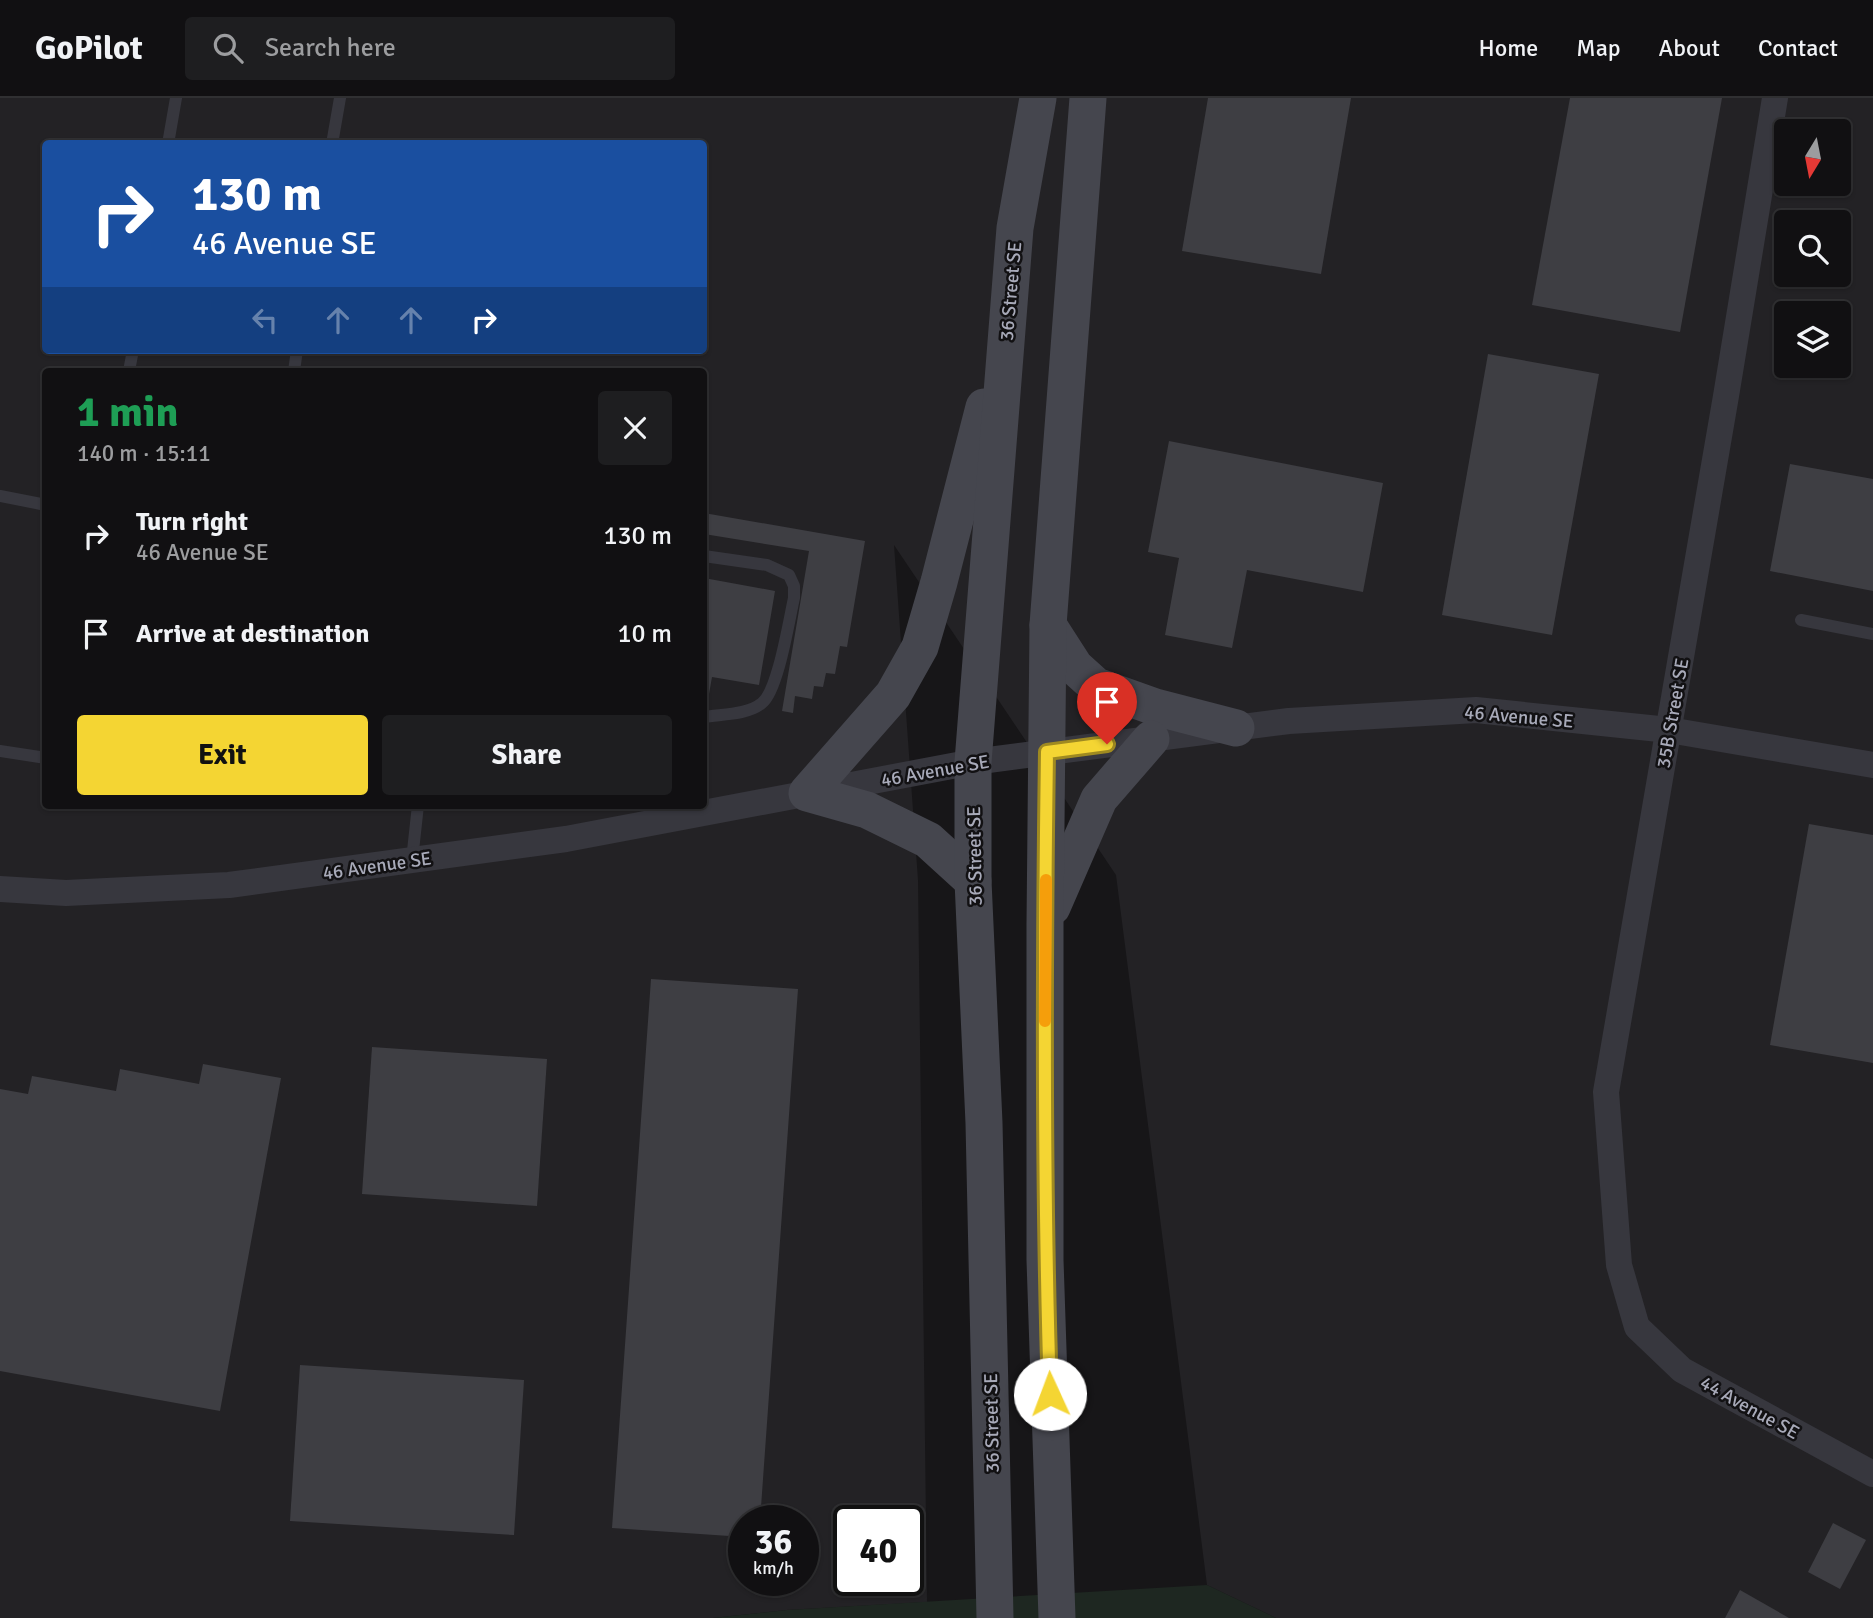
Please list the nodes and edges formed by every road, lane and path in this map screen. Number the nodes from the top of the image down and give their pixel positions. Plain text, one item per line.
1 (176, 98) edge
2 (340, 98) edge
3 (1038, 98) edge
4 (1088, 98) edge
5 (1775, 98) edge
6 (169, 140) edge
7 (333, 140) edge
8 (1005, 350) junction
9 (0, 496) edge
10 (42, 504) edge
11 (707, 556) edge
12 (1801, 620) dead end
13 (1048, 625) junction
14 (1873, 634) edge
15 (707, 717) edge
16 (1236, 729) junction
17 (1669, 730) junction
18 (1151, 739) junction
19 (0, 751) edge
20 (1047, 752) junction
21 (42, 757) edge
22 (973, 762) junction
23 (1873, 765) edge
24 (807, 793) junction
25 (418, 809) edge
26 (412, 860) junction
27 (973, 881) junction
28 (0, 889) edge
29 (1045, 924) junction
30 (1637, 1327) joint
31 (1873, 1474) edge
32 (995, 1618) edge
33 (1057, 1618) edge

1 - 6 lane
2 - 7 lane
3 - 8 street, 36 Street SE
4 - 13 street
5 - 17 street, 35B Street SE
8 - 22 street, 36 Street SE
8 - 24 street
9 - 10 lane
11 - 15 lane
12 - 14 lane
13 - 16 street
13 - 20 street
16 - 17 street, 46 Avenue SE
16 - 18 street, 46 Avenue SE
17 - 23 street, 46 Avenue SE
17 - 30 street, 35B Street SE
18 - 20 street, 46 Avenue SE
18 - 29 street
19 - 21 lane
20 - 22 street, 46 Avenue SE
20 - 29 street
22 - 24 street, 46 Avenue SE
22 - 27 street, 36 Street SE
24 - 26 street, 46 Avenue SE
24 - 27 street
25 - 26 lane
26 - 28 street, 46 Avenue SE
27 - 32 street, 36 Street SE
29 - 33 street
30 - 31 street, 44 Avenue SE

